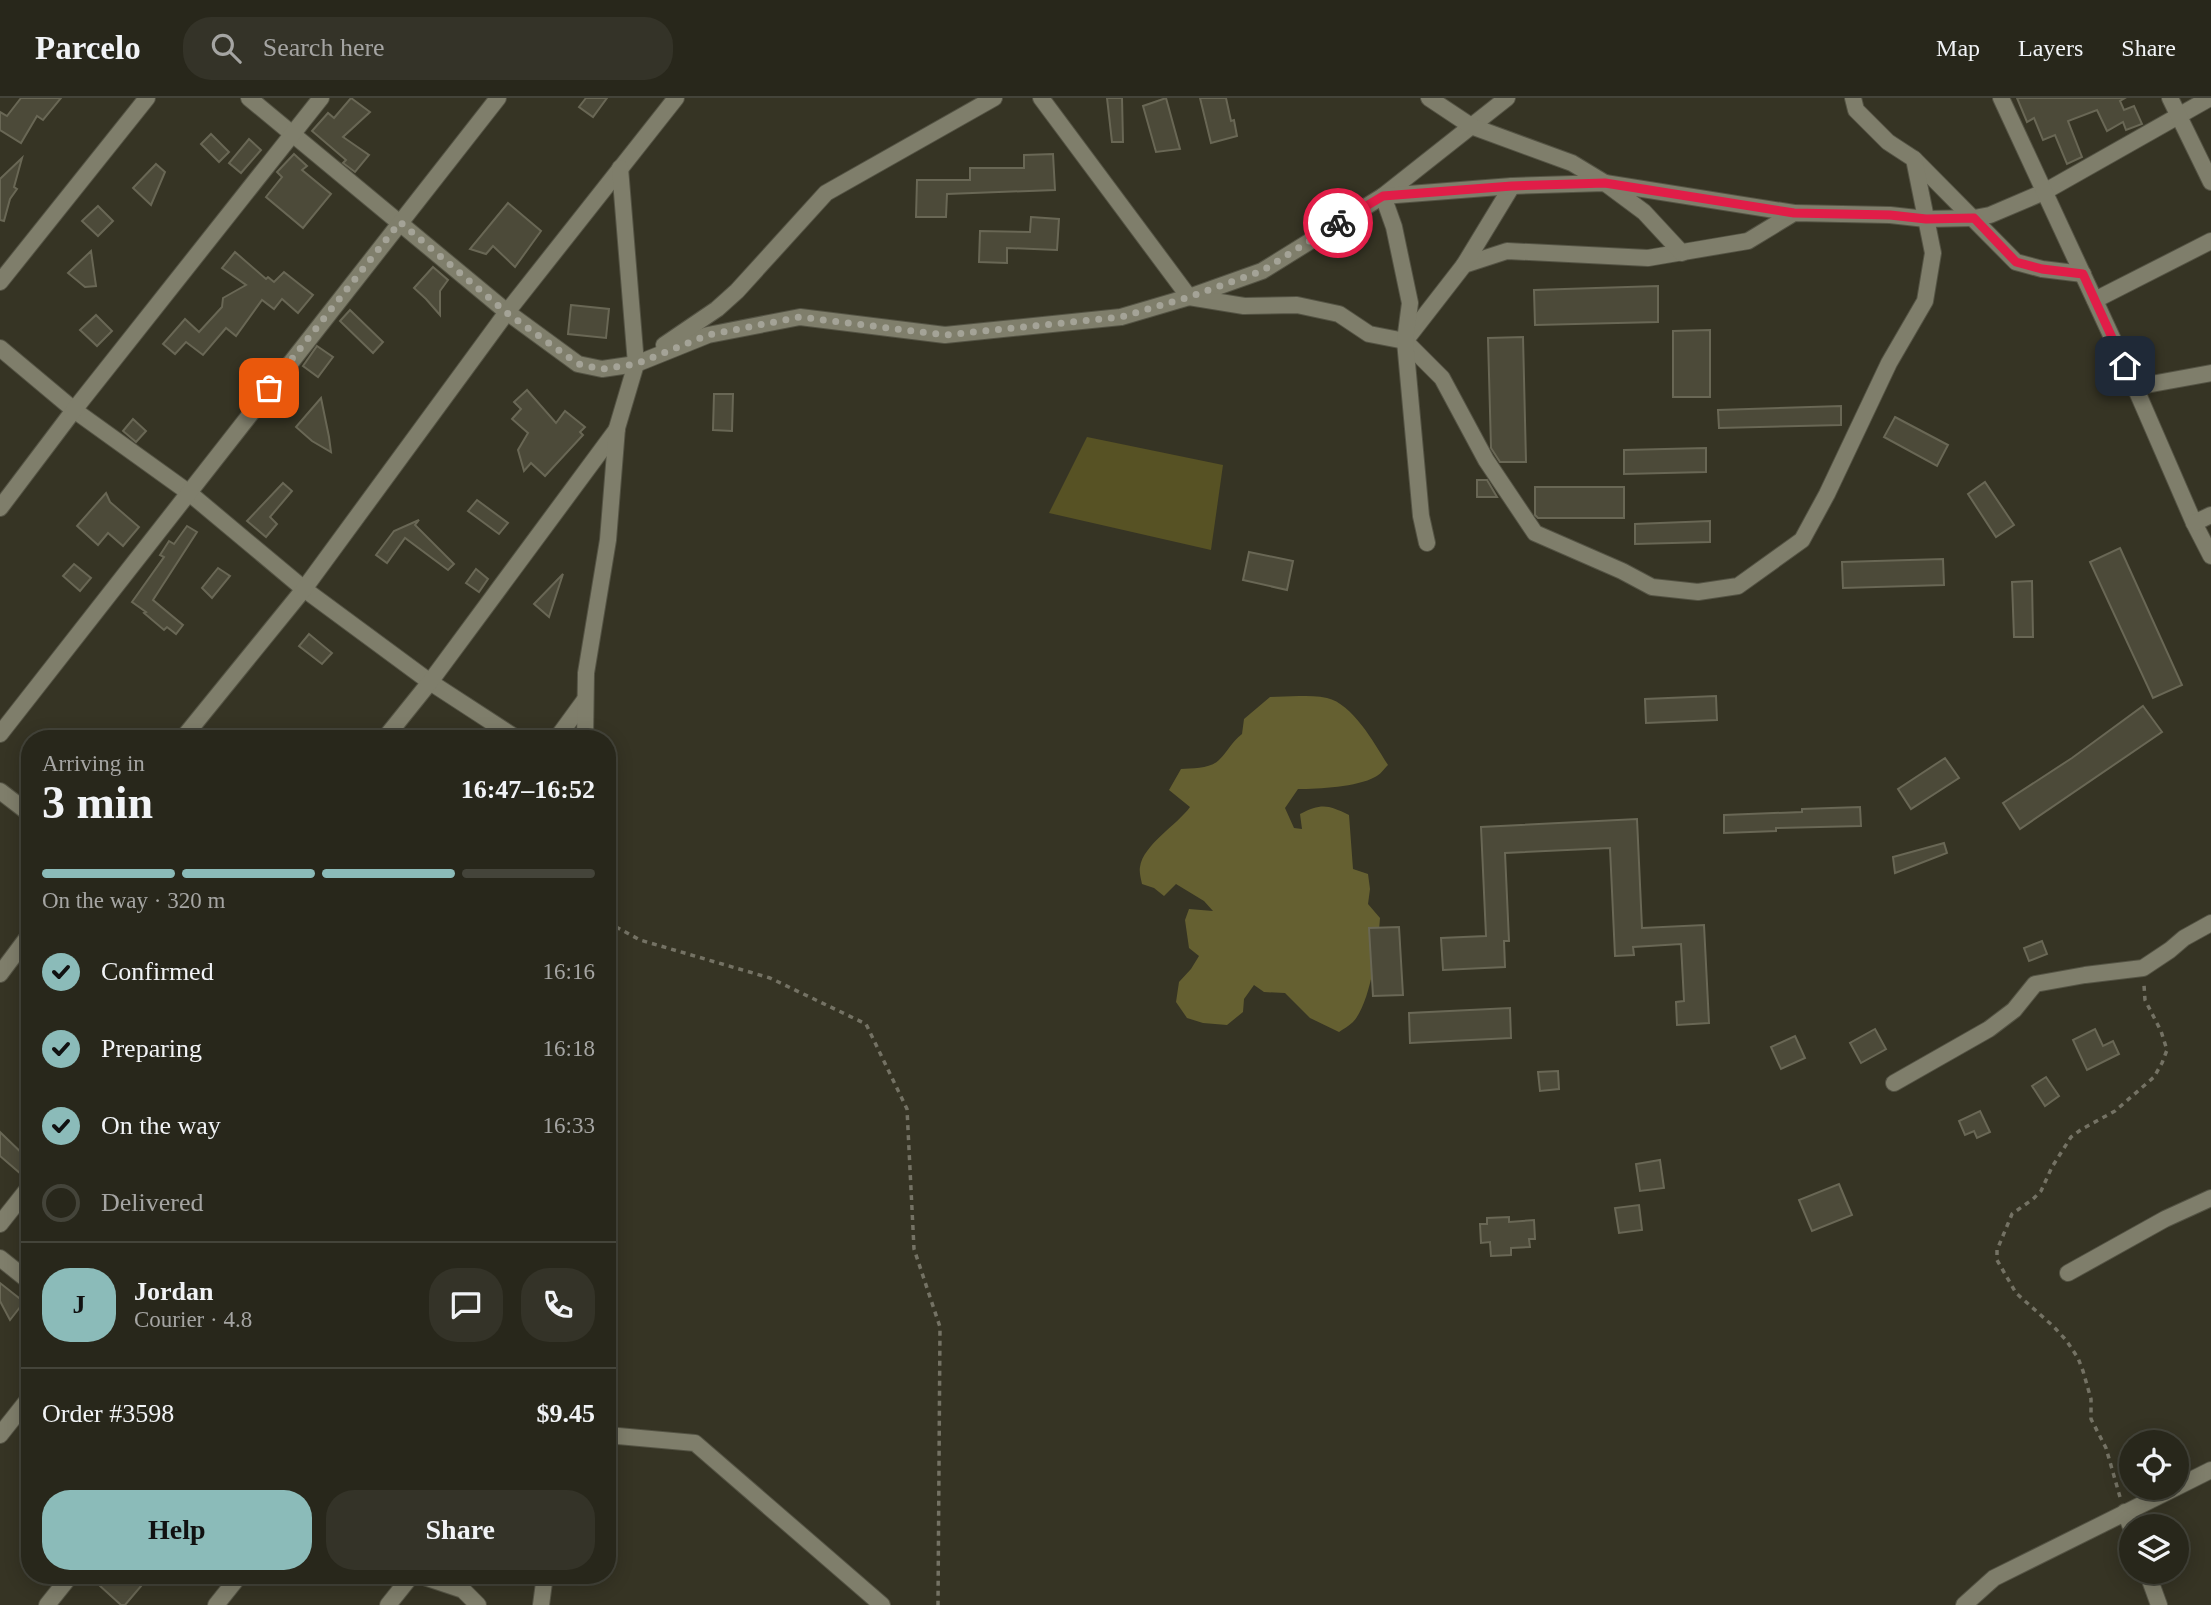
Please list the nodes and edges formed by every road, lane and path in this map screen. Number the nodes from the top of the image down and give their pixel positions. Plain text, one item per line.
1 (147, 98) edge
2 (248, 98) edge
3 (321, 98) edge
4 (498, 98) edge
5 (676, 98) edge
6 (995, 98) edge
7 (1041, 98) edge
8 (1429, 98) edge
9 (1507, 98) edge
10 (1853, 98) edge
11 (2001, 98) edge
12 (2170, 98) edge
13 (2210, 98) edge
14 (979, 103) edge
15 (2177, 116) junction
16 (1471, 126) junction
17 (292, 134) junction
18 (1914, 159) junction
19 (620, 167) junction
20 (2211, 182) edge
21 (1605, 183) junction
22 (1512, 186) junction
23 (2044, 192) junction
24 (1383, 196) junction
25 (1794, 213) junction
26 (1974, 218) junction
27 (1926, 219) junction
28 (400, 222) junction
29 (2211, 241) edge
30 (1682, 253) junction
31 (1464, 265) junction
32 (2083, 274) junction
33 (0, 282) edge
34 (1189, 297) junction
35 (2095, 300) junction
36 (507, 313) junction
37 (1405, 341) junction
38 (0, 348) edge
39 (636, 364) junction
40 (2211, 373) edge
41 (2136, 387) junction
42 (74, 410) junction
43 (617, 428) junction
44 (188, 492) junction
45 (0, 508) edge
46 (2211, 515) edge
47 (2194, 523) junction
48 (1427, 543) dead end
49 (2211, 556) edge
50 (304, 589) junction
51 (430, 682) junction
52 (584, 701) junction
53 (189, 730) edge
54 (391, 730) edge
55 (504, 730) edge
56 (563, 730) edge
57 (585, 730) edge
58 (0, 734) edge
59 (0, 791) edge
60 (21, 807) edge
61 (2211, 923) edge
62 (616, 927) edge
63 (21, 946) edge
64 (2143, 968) junction
65 (0, 974) edge
66 (1894, 1083) dead end
67 (21, 1197) edge
68 (2211, 1198) edge
69 (0, 1224) edge
70 (0, 1258) edge
71 (2068, 1273) dead end
72 (21, 1275) edge
73 (21, 1408) edge
74 (0, 1435) edge
75 (616, 1436) edge
76 (2211, 1470) edge
77 (2189, 1481) edge
78 (2149, 1500) edge
79 (2125, 1512) junction
80 (64, 1584) edge
81 (233, 1584) edge
82 (405, 1584) edge
83 (445, 1584) edge
84 (544, 1584) edge
85 (2151, 1584) edge
86 (47, 1605) edge
87 (216, 1605) edge
88 (388, 1605) edge
89 (478, 1605) edge
90 (541, 1605) edge
91 (882, 1605) edge
92 (938, 1605) edge
93 (1964, 1605) edge
94 (2159, 1605) edge

1 - 33 street
2 - 17 street
3 - 17 street
4 - 28 street
5 - 19 street
6 - 14 street
7 - 34 street
8 - 16 street
9 - 16 street
10 - 18 street
11 - 23 street
12 - 15 street
13 - 15 street
14 - 39 street
15 - 20 street
15 - 23 street
16 - 21 street
16 - 24 street
17 - 28 street
17 - 42 street
18 - 26 street
18 - 27 street
19 - 36 street
19 - 39 street
21 - 22 street
21 - 25 street
21 - 30 street
22 - 24 street
22 - 31 street
23 - 26 street
23 - 32 street
24 - 34 street
24 - 37 street
25 - 27 street
25 - 30 street
26 - 27 street
26 - 32 street
27 - 37 street
28 - 36 street
28 - 44 street
29 - 35 street
30 - 31 street
31 - 37 street
32 - 35 street
34 - 37 street
34 - 39 street
35 - 41 street
36 - 39 street
36 - 50 street
37 - 48 street
38 - 42 street
39 - 43 street
40 - 41 street
41 - 47 street
42 - 44 street
42 - 45 street
43 - 51 street
43 - 52 street
44 - 50 street
44 - 58 street
46 - 47 street
47 - 49 street
50 - 51 street
50 - 53 street
51 - 54 street
51 - 55 street
52 - 56 street
52 - 57 street
59 - 60 street
61 - 64 street
62 - 92 path
63 - 65 street
64 - 66 street
64 - 79 path
67 - 69 street
68 - 71 street
70 - 72 street
73 - 74 street
75 - 91 street
76 - 77 street
78 - 79 street
79 - 93 street
80 - 86 street
81 - 87 street
82 - 88 street
83 - 89 street
84 - 90 street
85 - 94 street

